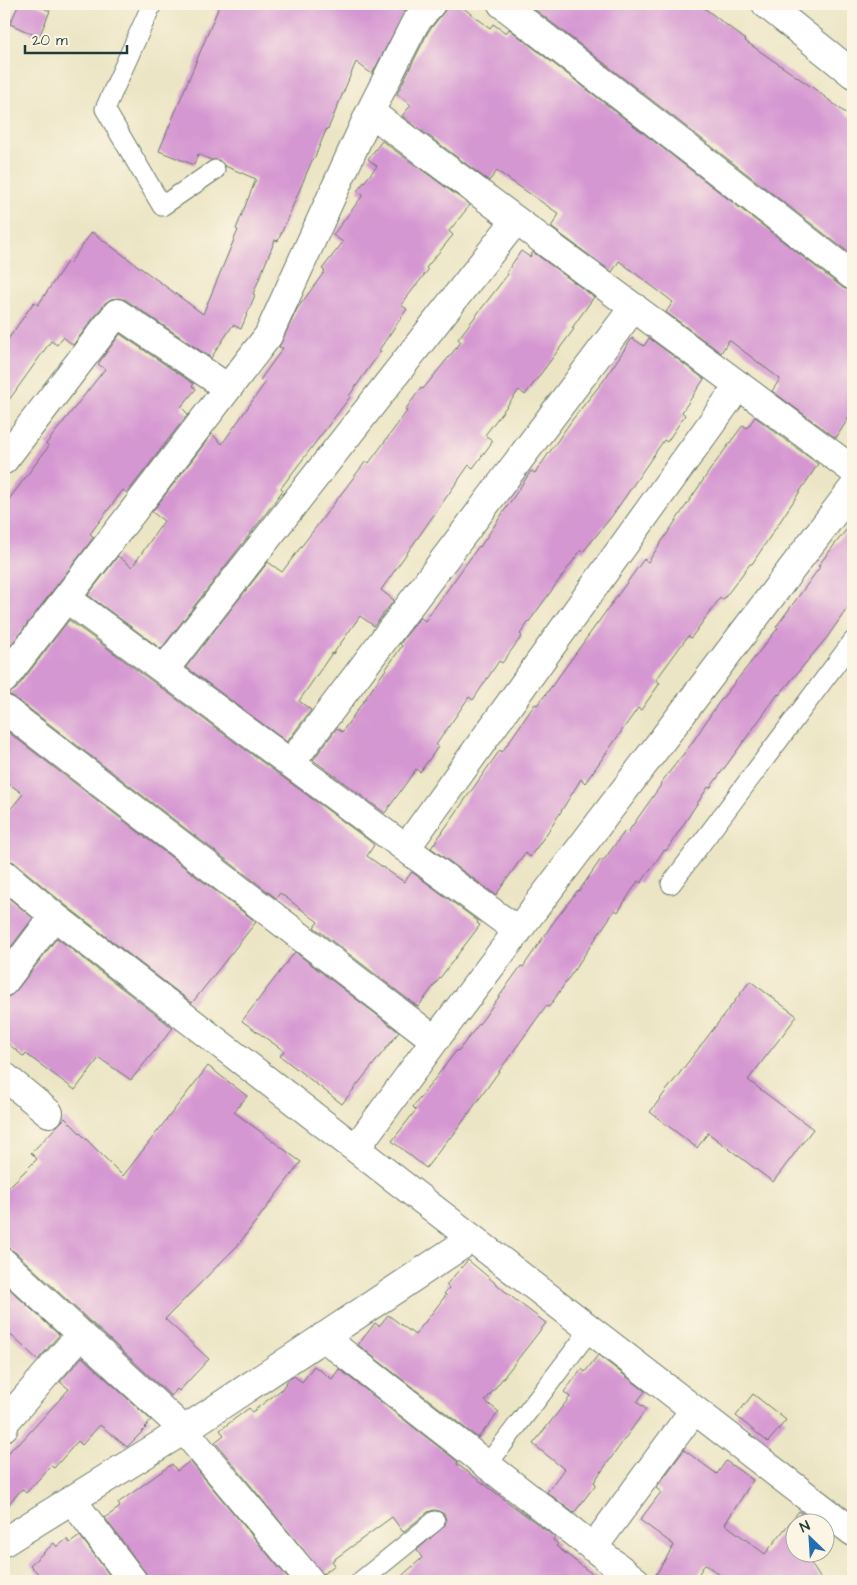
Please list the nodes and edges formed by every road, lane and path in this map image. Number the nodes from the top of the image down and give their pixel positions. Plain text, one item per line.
1 (152, 4) edge
2 (430, 4) edge
3 (502, 4) edge
4 (766, 4) edge
5 (853, 74) edge
6 (370, 112) junction
7 (215, 170) dead end
8 (516, 220) junction
9 (853, 276) edge
10 (634, 308) junction
11 (739, 385) junction
12 (228, 388) junction
13 (4, 460) edge
14 (853, 470) edge
15 (853, 488) edge
16 (66, 598) junction
17 (853, 641) edge
18 (164, 670) junction
19 (4, 677) edge
20 (4, 709) edge
21 (291, 764) junction
22 (406, 848) junction
23 (4, 874) edge
24 (671, 884) dead end
25 (54, 916) junction
26 (518, 931) junction
27 (4, 982) edge
28 (435, 1040) junction
29 (4, 1076) edge
30 (49, 1113) dead end
31 (356, 1148) junction
32 (471, 1239) junction
33 (4, 1263) edge
34 (590, 1330) junction
35 (81, 1334) junction
36 (323, 1337) junction
37 (694, 1410) junction
38 (4, 1427) edge
39 (184, 1430) junction
40 (487, 1465) junction
41 (72, 1500) junction
42 (435, 1521) dead end
43 (853, 1532) edge
44 (4, 1542) edge
45 (593, 1548) junction
46 (133, 1581) edge
47 (310, 1581) edge
48 (361, 1581) edge
49 (636, 1581) edge

1 - 7 lane
2 - 6 street
3 - 9 street
4 - 5 street
6 - 8 street
6 - 12 street
8 - 10 street
8 - 18 street
10 - 11 street
10 - 21 street
11 - 14 street
11 - 22 street
12 - 13 street
12 - 16 street
15 - 26 street
16 - 18 street
16 - 19 street
17 - 24 lane
18 - 21 street
20 - 28 street
21 - 22 street
22 - 26 street
23 - 25 street
25 - 27 street
25 - 31 street
26 - 28 street
28 - 31 street
29 - 30 street
31 - 32 street
32 - 34 street
32 - 36 street
33 - 35 street
34 - 37 street
34 - 40 lane
35 - 38 street
35 - 39 street
36 - 39 street
36 - 40 street
37 - 43 street
37 - 45 street
39 - 41 street
39 - 47 street
40 - 45 street
41 - 44 street
41 - 46 street
42 - 48 lane
45 - 49 street

